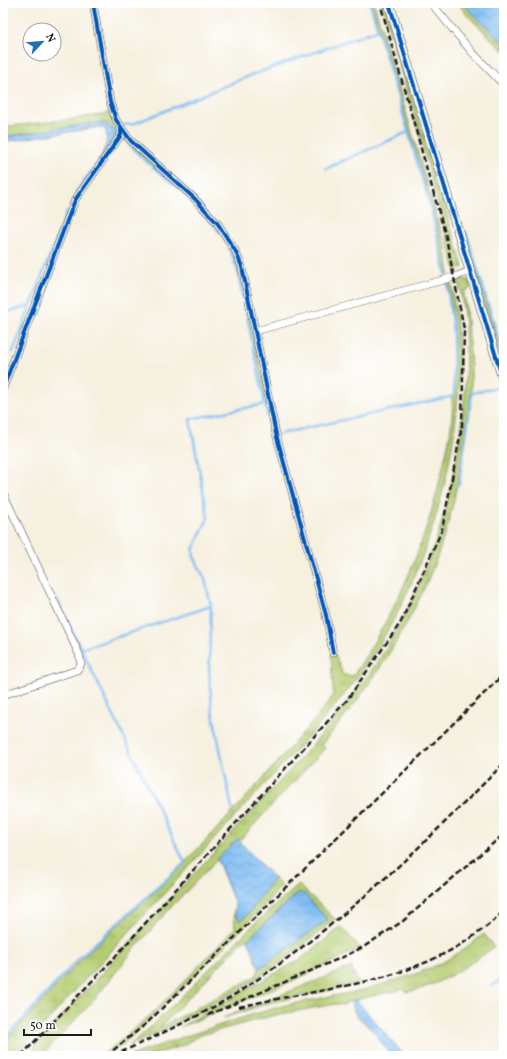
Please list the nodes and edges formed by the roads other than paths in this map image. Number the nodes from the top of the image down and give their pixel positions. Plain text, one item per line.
1 (93, 3) edge
2 (389, 3) edge
3 (432, 3) edge
4 (504, 85) edge
5 (121, 129) junction
6 (470, 270) junction
7 (255, 331) junction
8 (504, 383) edge
9 (3, 388) edge
10 (3, 493) edge
11 (333, 653) dead end
12 (3, 694) edge

1 - 5 street
2 - 6 street
3 - 4 street
5 - 7 street
5 - 9 street
6 - 7 street
6 - 8 street
7 - 11 street
10 - 12 street

